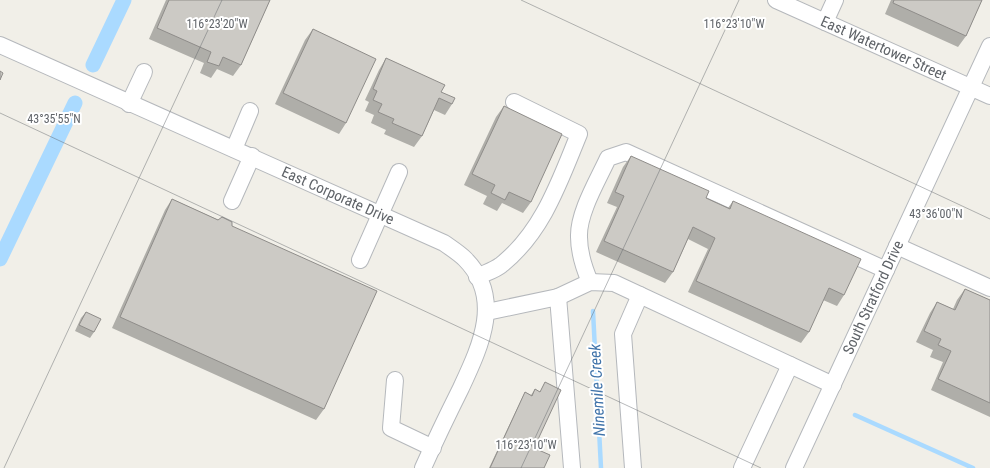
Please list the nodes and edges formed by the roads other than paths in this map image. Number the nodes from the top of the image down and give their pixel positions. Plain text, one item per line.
1 (776, 0) edge
2 (835, 0) edge
3 (825, 22) junction
4 (0, 45) edge
5 (990, 46) edge
6 (144, 72) dead end
7 (971, 87) junction
8 (990, 96) edge
9 (514, 102) dead end
10 (129, 104) junction
11 (250, 111) dead end
12 (234, 149) junction
13 (252, 156) junction
14 (399, 172) dead end
15 (232, 201) dead end
16 (380, 214) junction
17 (897, 246) junction
18 (360, 260) dead end
19 (886, 270) junction
20 (478, 277) junction
21 (590, 282) junction
22 (990, 288) edge
23 (640, 295) junction
24 (558, 297) junction
25 (487, 312) junction
26 (790, 365) junction
27 (395, 380) dead end
28 (833, 385) junction
29 (432, 448) junction
30 (423, 468) edge
31 (572, 468) edge
32 (632, 468) edge
33 (742, 468) edge
34 (794, 468) edge

1 - 3 street, East Watertower Street
2 - 3 street
3 - 7 street, East Watertower Street
4 - 10 street, East Corporate Drive
5 - 7 street, South Stratford Drive
6 - 10 street
7 - 8 street, East Watertower Street
7 - 17 street, South Stratford Drive
9 - 20 street
10 - 12 street, East Corporate Drive
11 - 12 street
12 - 13 street, East Corporate Drive
13 - 15 street
13 - 16 street, East Corporate Drive
14 - 16 street
16 - 18 street
16 - 20 street, East Corporate Drive
17 - 19 street, South Stratford Drive
17 - 22 street
19 - 21 street
19 - 28 street, South Stratford Drive
20 - 25 street, East Corporate Drive
21 - 23 street
21 - 24 street
23 - 26 street
23 - 32 street
24 - 25 street
24 - 31 street
25 - 29 street, East Corporate Drive
26 - 28 street
26 - 33 street
27 - 29 street
28 - 34 street, South Stratford Drive
29 - 30 street, East Corporate Drive

